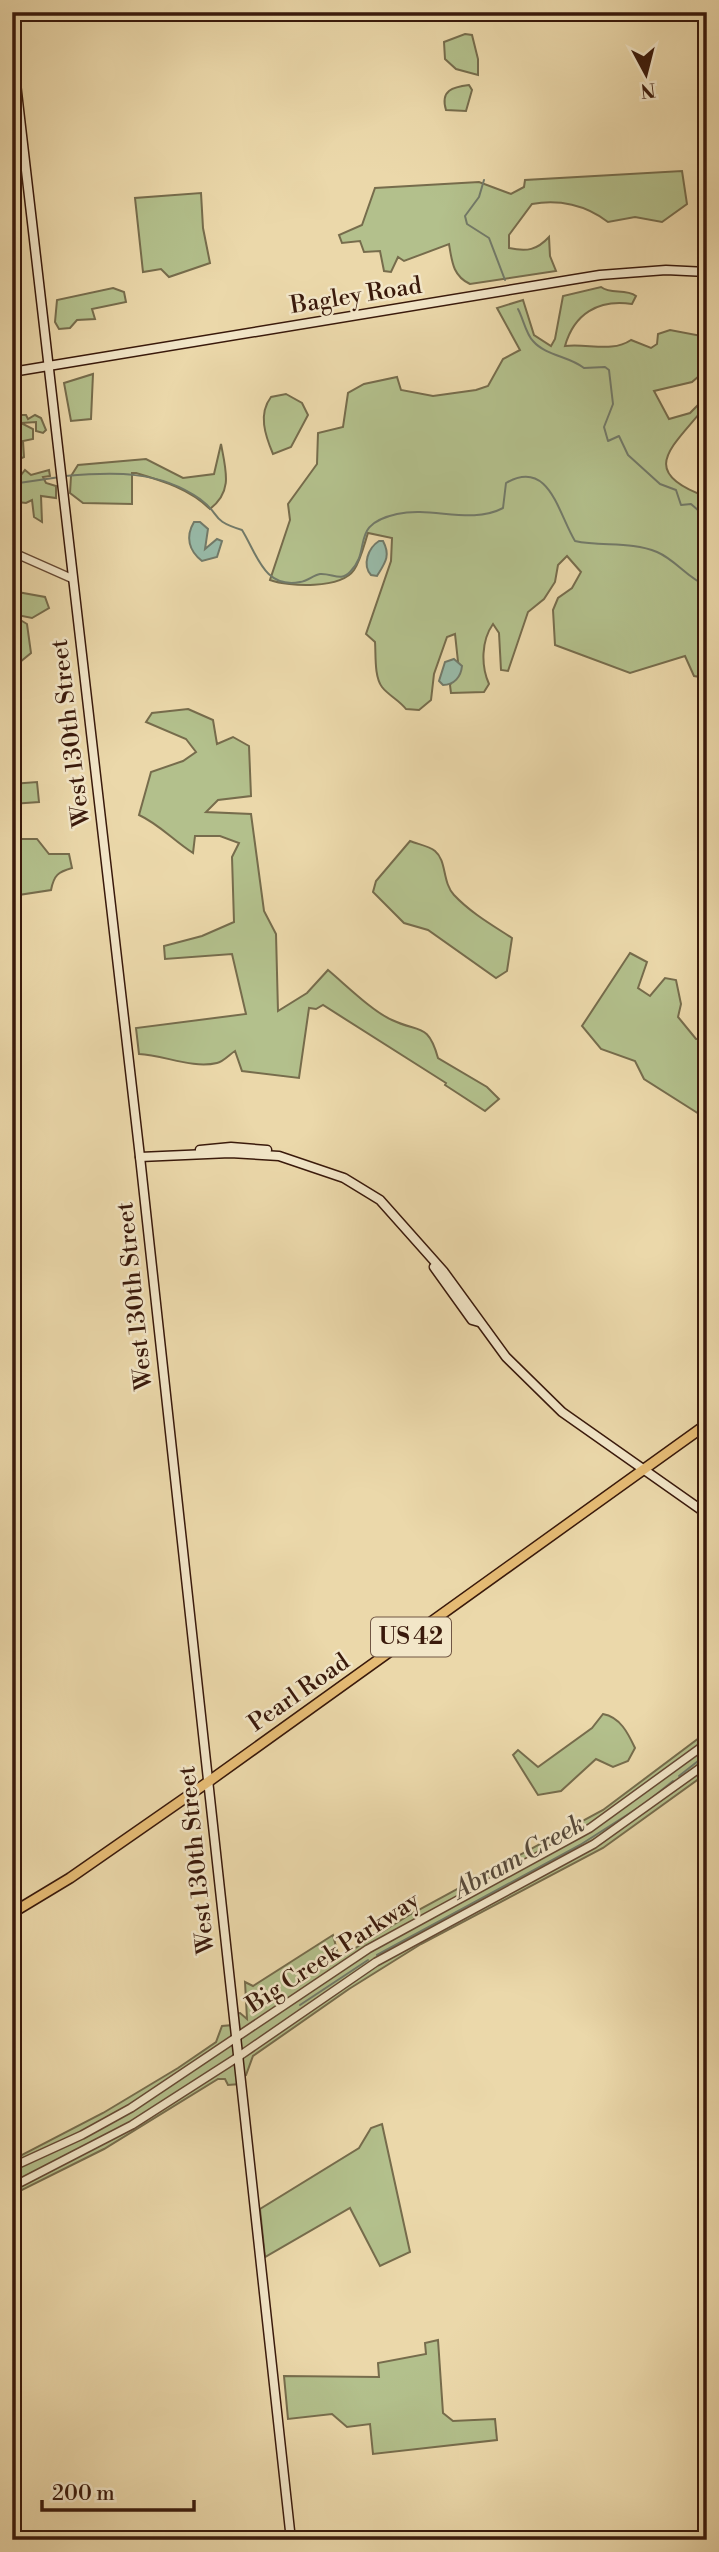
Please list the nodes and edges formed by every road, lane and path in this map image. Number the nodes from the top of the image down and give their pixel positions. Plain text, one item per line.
1 (12, 49) edge
2 (707, 272) edge
3 (48, 367) junction
4 (12, 372) edge
5 (12, 552) edge
6 (73, 579) junction
7 (140, 1157) junction
8 (707, 1424) edge
9 (642, 1471) junction
10 (707, 1514) edge
11 (707, 1743) edge
12 (707, 1763) edge
13 (208, 1782) junction
14 (12, 1913) edge
15 (236, 2038) junction
16 (238, 2057) junction
17 (12, 2167) edge
18 (12, 2187) edge
19 (291, 2540) edge

1 - 3 main road, West 130th Street
2 - 3 main road, Bagley Road
3 - 4 main road, Bagley Road
3 - 6 main road, West 130th Street
5 - 6 street
6 - 7 main road, West 130th Street
7 - 9 main road
7 - 13 main road, West 130th Street
8 - 9 main road, Pearl Road / US 42
9 - 10 main road
9 - 13 main road, Pearl Road / US 42
11 - 15 street, Big Creek Parkway
12 - 16 street, Big Creek Parkway
13 - 14 main road, Pearl Road / US 42
13 - 15 main road, West 130th Street
15 - 16 main road, West 130th Street
15 - 17 street, Big Creek Parkway
16 - 18 street, Big Creek Parkway
16 - 19 main road, West 130th Street

